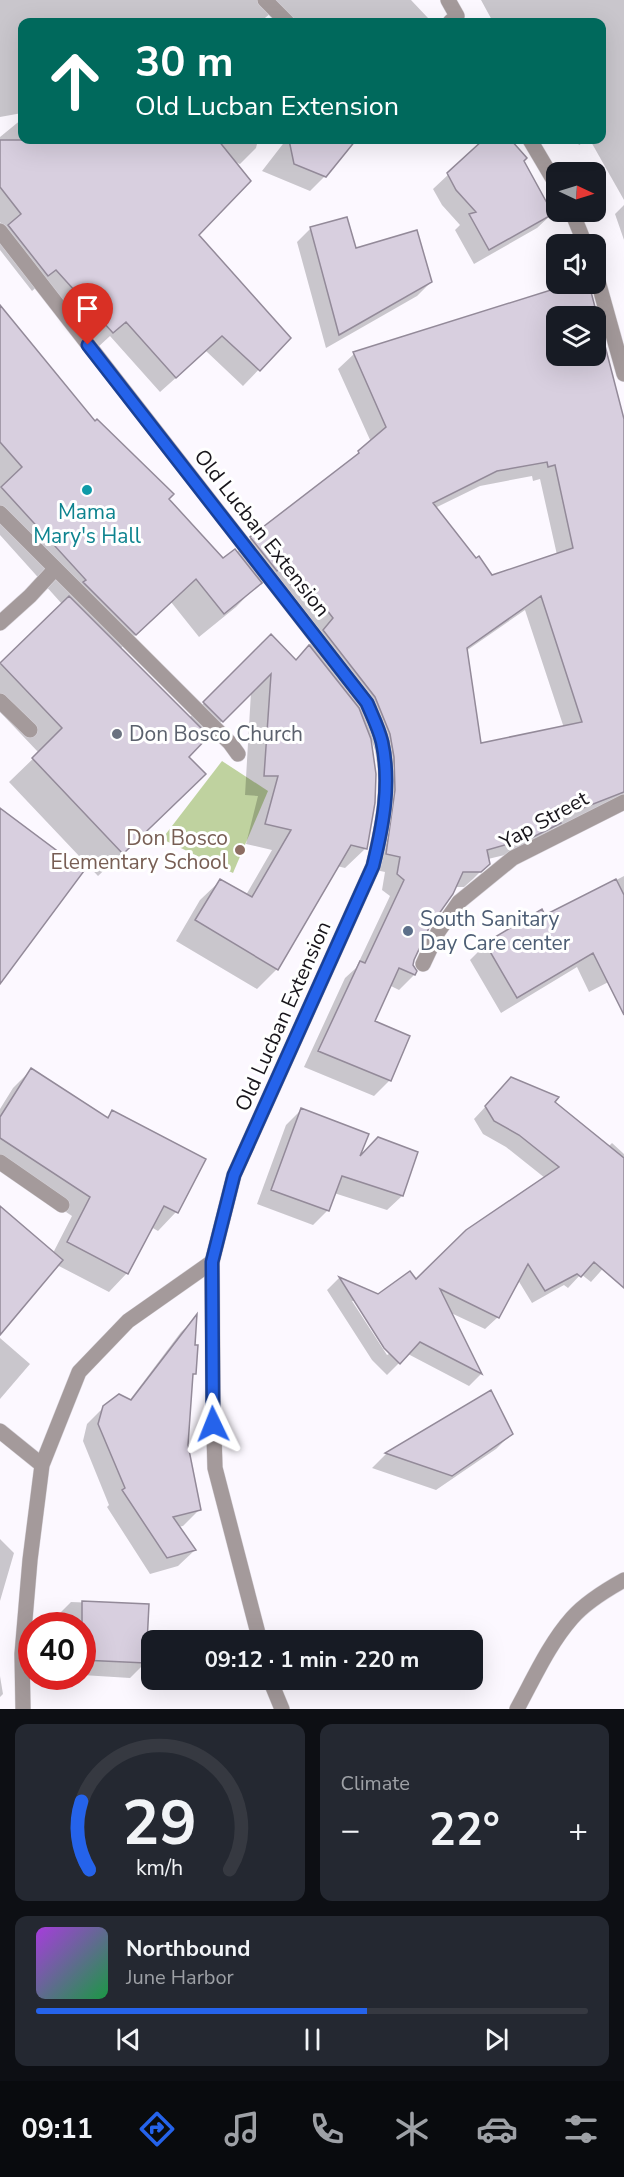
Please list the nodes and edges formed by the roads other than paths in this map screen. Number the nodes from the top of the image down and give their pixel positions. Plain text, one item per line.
1 (265, 0) edge
2 (448, 0) edge
3 (282, 18) edge
4 (455, 18) edge
5 (532, 144) edge
6 (546, 167) edge
7 (0, 231) edge
8 (602, 294) edge
9 (624, 374) edge
10 (0, 513) edge
11 (55, 569) junction
12 (0, 623) edge
13 (0, 701) edge
14 (30, 730) dead end
15 (238, 754) dead end
16 (624, 802) edge
17 (423, 964) dead end
18 (0, 1162) edge
19 (62, 1205) dead end
20 (212, 1262) junction
21 (0, 1431) edge
22 (42, 1465) junction
23 (624, 1580) edge
24 (257, 1630) edge
25 (274, 1690) edge
26 (23, 1709) edge
27 (282, 1709) edge
28 (517, 1709) edge

1 - 3 street
2 - 4 street
5 - 6 street
7 - 20 street, Old Lucban Extension
8 - 9 street
10 - 11 street
11 - 12 street
11 - 15 street
13 - 14 street
16 - 17 street, Yap Street
18 - 19 street
20 - 22 street
20 - 24 street, Old Lucban Extension
21 - 22 street
22 - 26 street
23 - 28 street
25 - 27 street

